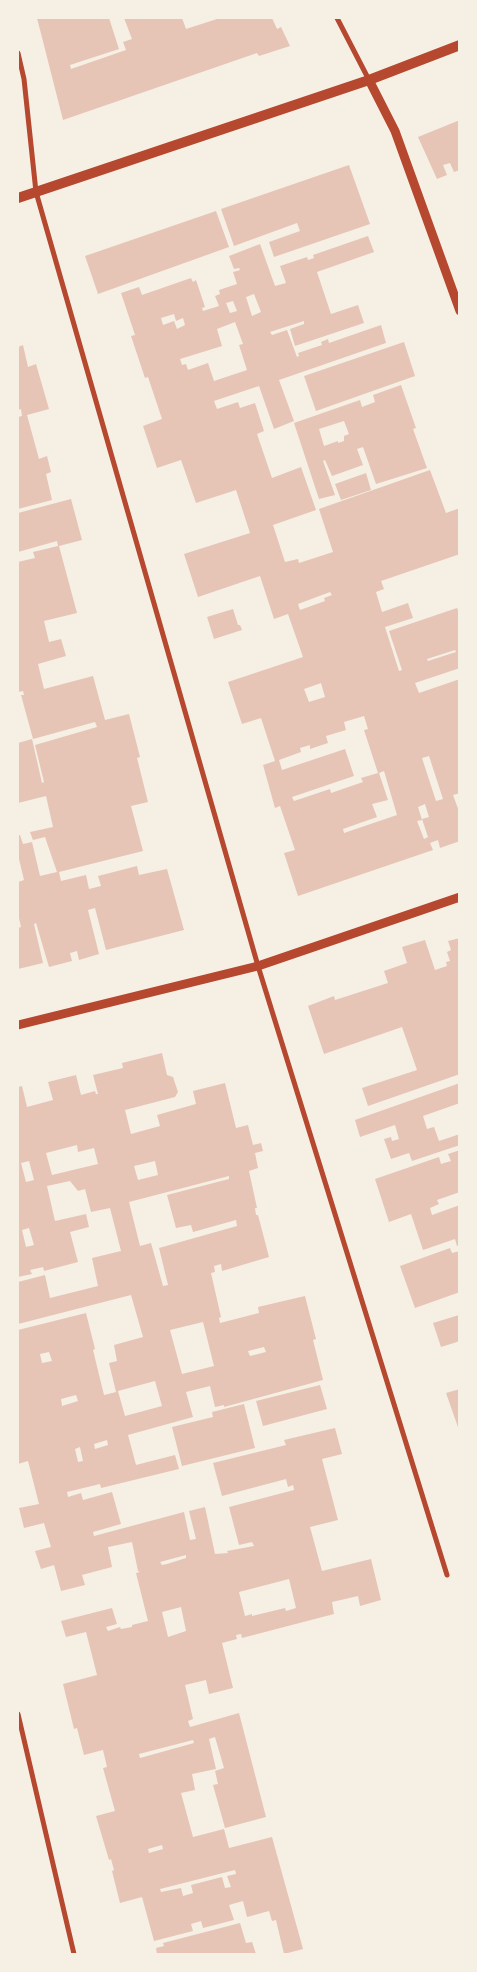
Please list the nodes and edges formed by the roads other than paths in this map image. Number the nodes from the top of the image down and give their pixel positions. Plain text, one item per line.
1 (337, 18) edge
2 (460, 45) edge
3 (18, 53) edge
4 (369, 80) junction
5 (36, 192) junction
6 (18, 198) edge
7 (460, 311) edge
8 (460, 896) edge
9 (258, 966) junction
10 (18, 1025) edge
11 (448, 1575) dead end
12 (18, 1714) edge
13 (74, 1954) edge

1 - 4 street
2 - 4 main road
3 - 5 street
4 - 5 main road
4 - 7 street
5 - 6 main road
5 - 9 street
8 - 9 street
9 - 10 street
9 - 11 street
12 - 13 street

